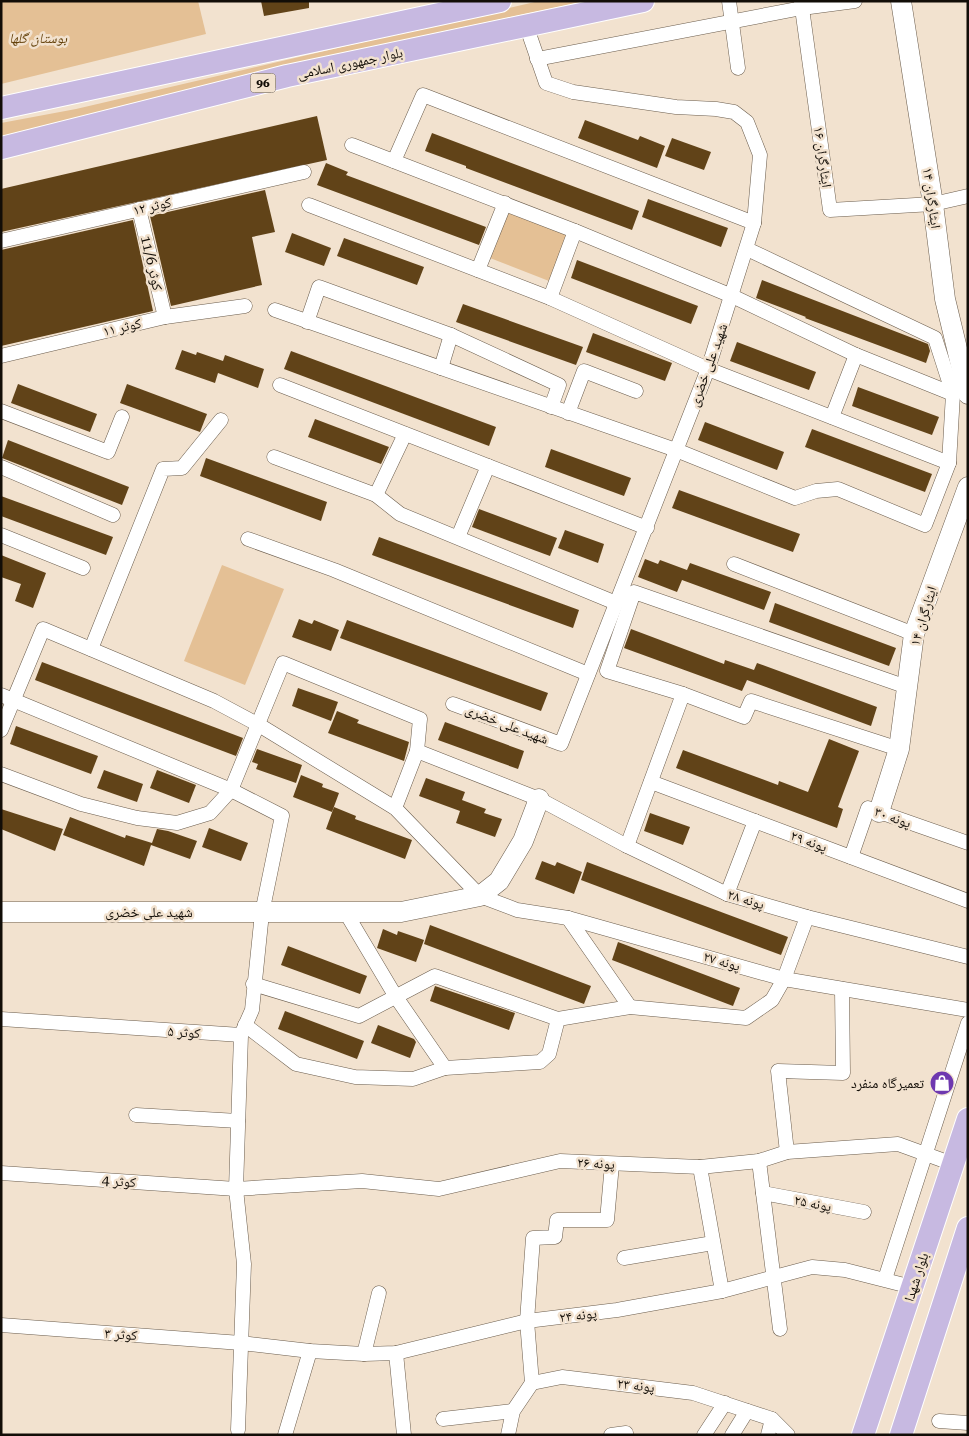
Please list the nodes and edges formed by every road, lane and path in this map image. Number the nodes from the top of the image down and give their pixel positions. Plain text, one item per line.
1 (500, 1) edge
2 (643, 1) edge
3 (729, 1) edge
4 (855, 1) edge
5 (901, 1) edge
6 (802, 5) edge
7 (732, 22) junction
8 (526, 24) junction
9 (537, 60) junction
10 (738, 68) dead end
11 (1, 108) edge
12 (352, 145) dead end
13 (1, 148) edge
14 (394, 160) junction
15 (304, 172) dead end
16 (968, 196) edge
17 (505, 204) junction
18 (933, 204) junction
19 (309, 205) dead end
20 (139, 209) junction
21 (754, 223) junction
22 (575, 231) junction
23 (1, 241) edge
24 (746, 249) junction
25 (478, 270) junction
26 (732, 296) junction
27 (550, 298) junction
28 (245, 306) dead end
29 (275, 310) dead end
30 (165, 317) junction
31 (307, 322) junction
32 (451, 335) junction
33 (856, 355) junction
34 (1, 356) edge
35 (440, 368) junction
36 (708, 369) junction
37 (280, 385) dead end
38 (636, 391) dead end
39 (960, 394) edge
40 (551, 407) junction
41 (1, 411) edge
42 (568, 413) junction
43 (122, 417) dead end
44 (832, 417) junction
45 (221, 420) dead end
46 (405, 434) junction
47 (676, 450) junction
48 (274, 457) dead end
49 (949, 463) junction
50 (488, 466) junction
51 (1, 467) edge
52 (968, 488) edge
53 (376, 495) junction
54 (113, 515) dead end
55 (647, 528) junction
56 (1, 535) edge
57 (458, 537) junction
58 (248, 539) dead end
59 (734, 564) dead end
60 (82, 568) dead end
61 (616, 603) junction
62 (914, 634) junction
63 (91, 650) junction
64 (588, 674) junction
65 (907, 687) junction
66 (683, 694) junction
67 (7, 697) edge
68 (454, 704) dead end
69 (259, 725) junction
70 (1, 730) edge
71 (899, 749) junction
72 (417, 751) junction
73 (1, 774) edge
74 (651, 782) junction
75 (231, 790) junction
76 (539, 799) junction
77 (395, 808) junction
78 (879, 812) junction
79 (755, 821) junction
80 (968, 843) edge
81 (627, 846) junction
82 (851, 856) junction
83 (727, 894) junction
84 (480, 896) junction
85 (968, 901) edge
86 (1, 912) edge
87 (262, 913) junction
88 (346, 913) junction
89 (807, 917) junction
90 (568, 918) junction
91 (968, 957) edge
92 (784, 979) junction
93 (253, 984) junction
94 (842, 989) junction
95 (396, 997) junction
96 (630, 1007) junction
97 (968, 1010) edge
98 (1, 1019) edge
99 (558, 1019) junction
100 (968, 1023) edge
101 (243, 1030) junction
102 (445, 1068) junction
103 (136, 1115) dead end
104 (968, 1119) edge
105 (238, 1121) junction
106 (787, 1152) junction
107 (924, 1153) junction
108 (759, 1161) junction
109 (612, 1164) junction
110 (953, 1164) junction
111 (700, 1167) junction
112 (1, 1173) edge
113 (236, 1189) junction
114 (763, 1193) junction
115 (864, 1212) dead end
116 (968, 1228) edge
117 (713, 1243) junction
118 (624, 1258) dead end
119 (961, 1274) edge
120 (775, 1276) junction
121 (885, 1279) junction
122 (912, 1287) junction
123 (722, 1291) junction
124 (379, 1293) dead end
125 (527, 1321) junction
126 (1, 1326) edge
127 (780, 1329) dead end
128 (241, 1343) junction
129 (310, 1351) junction
130 (396, 1353) junction
131 (364, 1354) junction
132 (532, 1383) junction
133 (725, 1403) junction
134 (747, 1411) junction
135 (514, 1412) junction
136 (443, 1419) dead end
137 (772, 1419) junction
138 (938, 1421) dead end
139 (968, 1423) edge
140 (238, 1430) dead end
141 (707, 1430) edge
142 (626, 1433) dead end
143 (285, 1435) edge
144 (404, 1435) edge
145 (508, 1435) edge
146 (611, 1435) edge
147 (731, 1435) edge
148 (768, 1435) edge
149 (788, 1435) edge
150 (863, 1435) edge
151 (901, 1435) edge

1 - 11 main road, بلوار جمهوری اسلامی / 96
2 - 8 main road, بلوار جمهوری اسلامی / 96
3 - 7 street
4 - 6 street
5 - 18 street, ایثارگران ۱۴
6 - 7 street
6 - 18 street, ایثارگران ۱۶
7 - 9 street
7 - 10 street
8 - 9 street, شهید علی خضری
8 - 13 main road, بلوار جمهوری اسلامی / 96
9 - 21 street, شهید علی خضری
12 - 14 street
14 - 17 street
14 - 21 street
15 - 20 street, کوثر ۱۲
16 - 18 street
17 - 22 street
17 - 25 street
18 - 39 street, ایثارگران ۱۴
19 - 25 street
20 - 23 street, کوثر ۱۲
20 - 30 street, کوثر 11/6
21 - 24 street, شهید علی خضری
22 - 26 street
22 - 27 street
24 - 26 street, شهید علی خضری
24 - 39 street
25 - 27 street
26 - 33 street
26 - 36 street, شهید علی خضری
27 - 36 street
28 - 30 street, کوثر ۱۱
29 - 31 street
30 - 34 street, کوثر ۱۱
31 - 32 street
31 - 35 street
32 - 35 street
32 - 40 street
33 - 39 street
33 - 44 street
35 - 40 street
36 - 44 street
36 - 47 street, شهید علی خضری
37 - 46 street
38 - 42 street
39 - 49 street
40 - 42 street
41 - 43 street
42 - 47 street
44 - 49 street
45 - 63 street
46 - 50 street
46 - 53 street
47 - 49 street
47 - 55 street, شهید علی خضری
48 - 53 street
50 - 55 street
50 - 57 street
51 - 54 street
52 - 62 street, ایثارگران ۱۴
53 - 57 street
55 - 61 street, شهید علی خضری
56 - 60 street
57 - 61 street
58 - 64 street
59 - 62 street
61 - 64 street, شهید علی خضری
62 - 65 street, ایثارگران ۱۴
63 - 67 street
63 - 69 street
64 - 68 street, شهید علی خضری
65 - 66 street
65 - 71 street, ایثارگران ۱۴
66 - 71 street
66 - 74 street
67 - 70 street
67 - 75 street
69 - 72 street
69 - 75 street
69 - 77 street
71 - 78 street, ایثارگران ۱۴
72 - 76 street, پونه ۲۸
72 - 77 street
73 - 75 street
74 - 79 street, پونه ۲۹
74 - 81 street
75 - 87 street
76 - 81 street, پونه ۲۸
76 - 84 street, شهید علی خضری
77 - 84 street
78 - 80 street, پونه ۳۰
78 - 82 street, پونه ۳۰
79 - 82 street, پونه ۲۹
79 - 83 street
81 - 83 street, پونه ۲۸
82 - 85 street, پونه ۲۹
83 - 89 street, پونه ۲۸
84 - 88 street, شهید علی خضری
84 - 90 street, پونه ۲۷
86 - 87 street, شهید علی خضری
87 - 88 street, شهید علی خضری
87 - 93 street
88 - 95 street
89 - 91 street, پونه ۲۸
89 - 92 street
90 - 92 street, پونه ۲۷
90 - 96 street
92 - 94 street, پونه ۲۷
92 - 96 street
93 - 95 street
93 - 101 street
94 - 97 street, پونه ۲۷
94 - 106 street
95 - 99 street
95 - 102 street
96 - 99 street
98 - 101 street, کوثر ۵
99 - 102 street
100 - 107 street
101 - 102 street
101 - 105 street
103 - 105 street
104 - 110 main road, بلوار شهدا
105 - 113 street
106 - 107 street, پونه ۲۶
106 - 108 street, پونه ۲۶
107 - 110 street, پونه ۲۶
107 - 121 street
108 - 111 street, پونه ۲۶
108 - 114 street
109 - 111 street, پونه ۲۶
109 - 113 street, پونه ۲۶
109 - 125 street
110 - 122 main road, بلوار شهدا
111 - 117 street
112 - 113 street, کوثر 4
113 - 128 street
114 - 115 street, پونه ۲۵
114 - 120 street
116 - 119 main road
117 - 118 street
117 - 123 street
119 - 151 main road
120 - 121 street, پونه ۲۴
120 - 123 street, پونه ۲۴
120 - 127 street
121 - 122 street, پونه ۲۴
122 - 150 main road, بلوار شهدا
123 - 125 street, پونه ۲۴
124 - 131 street
125 - 130 street, پونه ۲۴
125 - 132 street
126 - 128 street, کوثر ۳
128 - 129 street, پونه ۲۴
128 - 140 street
129 - 131 street, پونه ۲۴
129 - 143 street
130 - 131 street, پونه ۲۴
130 - 144 street
132 - 133 street, پونه ۲۳
132 - 135 street
133 - 134 street, پونه ۲۳
133 - 141 street
134 - 137 street, پونه ۲۳
134 - 147 street
135 - 136 street
135 - 145 street
137 - 148 street
137 - 149 street, پونه ۲۳
138 - 139 street
141 - 147 street
142 - 146 street

